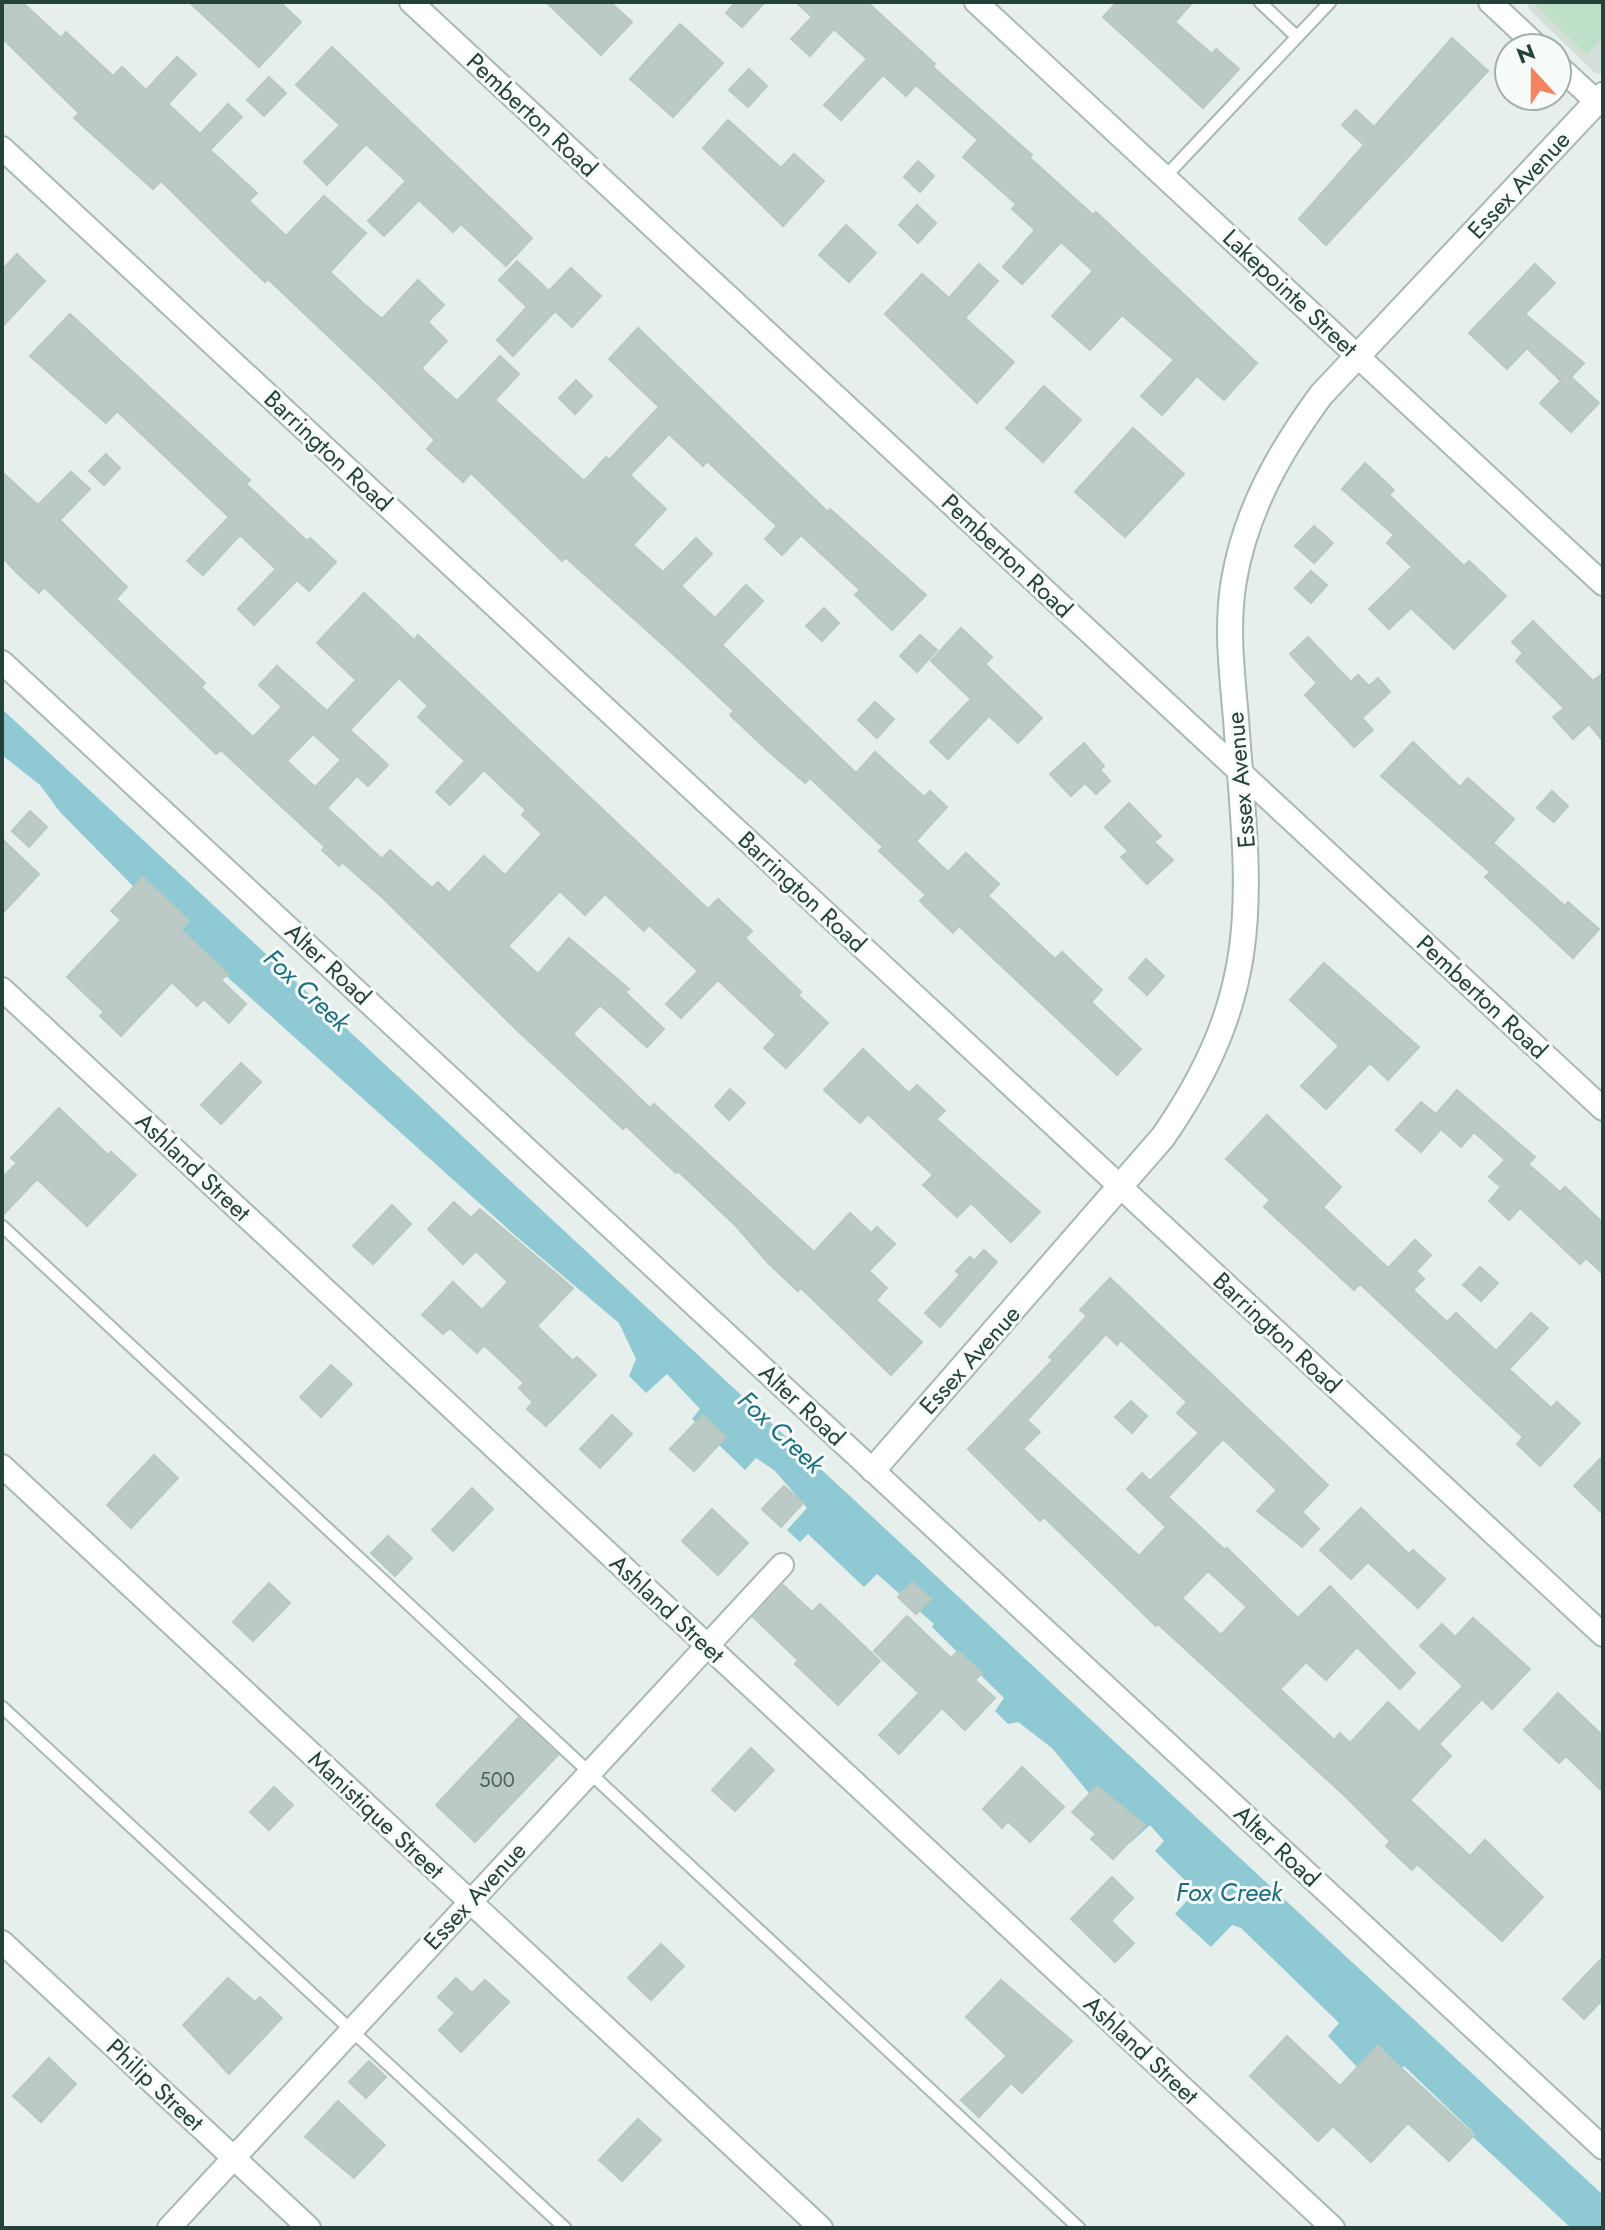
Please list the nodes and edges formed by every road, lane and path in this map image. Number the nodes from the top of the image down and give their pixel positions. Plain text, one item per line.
1 (411, 2) edge
2 (976, 2) edge
3 (1260, 2) edge
4 (1330, 2) edge
5 (1490, 2) edge
6 (1522, 32) edge
7 (1297, 37) junction
8 (1573, 78) edge
9 (1600, 99) edge
10 (2, 148) edge
11 (1165, 177) junction
12 (1357, 356) junction
13 (1603, 584) edge
14 (2, 662) edge
15 (1240, 772) junction
16 (2, 989) edge
17 (1603, 1109) edge
18 (1121, 1188) junction
19 (2, 1226) edge
20 (2, 1466) edge
21 (873, 1470) junction
22 (782, 1565) dead end
23 (1603, 1635) edge
24 (706, 1646) junction
25 (2, 1707) edge
26 (589, 1772) junction
27 (469, 1902) junction
28 (2, 1942) edge
29 (350, 2031) junction
30 (1603, 2148) edge
31 (233, 2157) junction
32 (169, 2228) edge
33 (309, 2228) edge
34 (565, 2228) edge
35 (821, 2228) edge
36 (1079, 2228) edge
37 (1333, 2228) edge

1 - 15 street, Pemberton Road
2 - 11 street, Lakepointe Street
3 - 7 lane
4 - 7 lane
5 - 6 street
7 - 11 lane
8 - 9 street
9 - 12 street, Essex Avenue
10 - 18 street, Barrington Road
11 - 12 street, Lakepointe Street
12 - 13 street, Lakepointe Street
12 - 15 street, Essex Avenue
14 - 21 street, Alter Road
15 - 17 street, Pemberton Road
15 - 18 street, Essex Avenue
16 - 24 street, Ashland Street
18 - 21 street, Essex Avenue
18 - 23 street, Barrington Road
19 - 26 lane
20 - 27 street, Manistique Street
21 - 30 street, Alter Road
22 - 24 street, Essex Avenue
24 - 26 street, Essex Avenue
24 - 37 street, Ashland Street
25 - 29 lane
26 - 27 street, Essex Avenue
26 - 36 lane
27 - 29 street, Essex Avenue
27 - 35 street, Manistique Street
28 - 31 street, Philip Street
29 - 31 street, Essex Avenue
29 - 34 lane
31 - 32 street, Essex Avenue
31 - 33 street, Philip Street

